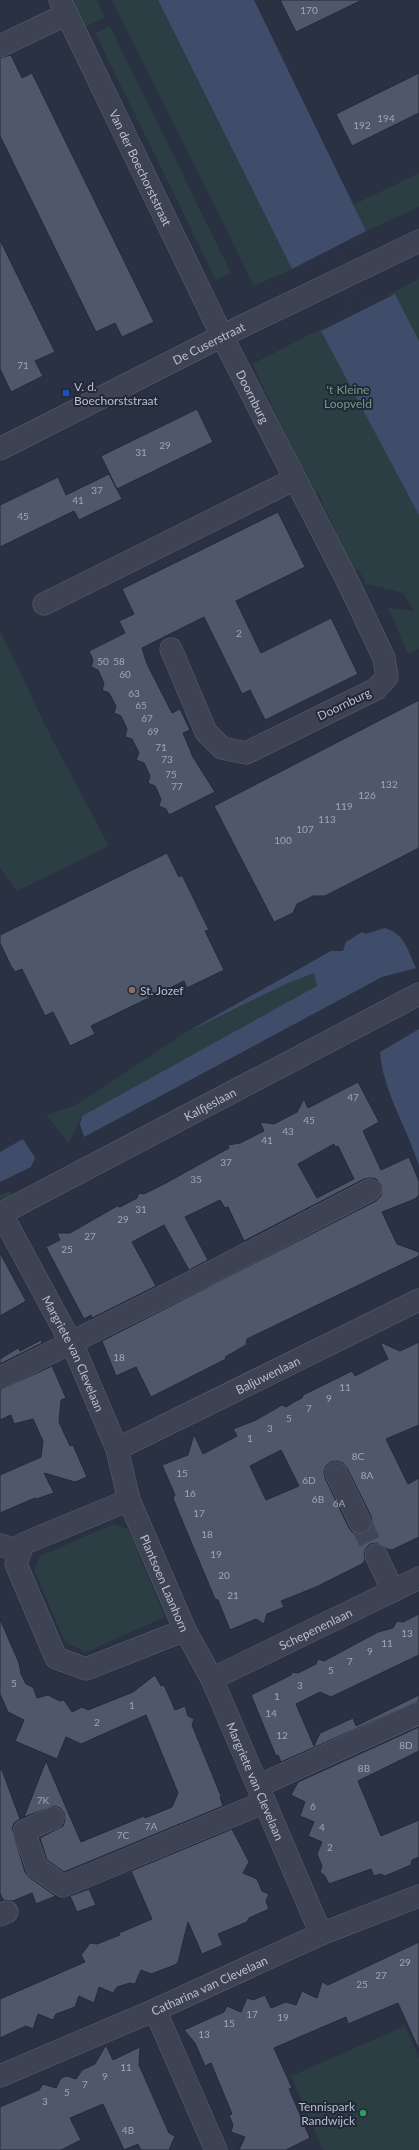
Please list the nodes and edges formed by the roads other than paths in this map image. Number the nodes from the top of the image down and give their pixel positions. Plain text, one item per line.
1 (63, 7) edge
2 (0, 46) edge
3 (419, 241) edge
4 (222, 336) junction
5 (0, 449) edge
6 (294, 479) junction
7 (44, 604) dead end
8 (171, 649) dead end
9 (419, 994) edge
10 (370, 1190) dead end
11 (0, 1213) edge
12 (419, 1300) edge
13 (71, 1343) junction
14 (0, 1378) edge
15 (117, 1449) junction
16 (336, 1473) dead end
17 (129, 1500) junction
18 (360, 1522) tunnel mouth
19 (10, 1548) edge
20 (376, 1555) tunnel mouth
21 (419, 1578) edge
22 (393, 1591) junction
23 (185, 1630) junction
24 (212, 1679) junction
25 (419, 1714) edge
26 (261, 1794) junction
27 (53, 1818) dead end
28 (419, 1896) edge
29 (321, 1934) junction
30 (155, 2010) junction
31 (0, 2076) edge
32 (216, 2150) edge

1 - 2 street
1 - 4 street, Van der Boechorststraat
3 - 4 street, De Cuserstraat
4 - 5 street, De Cuserstraat
4 - 6 street, Doornburg
6 - 7 street
6 - 8 street, Doornburg
9 - 11 street, Kalfjeslaan
10 - 13 street
11 - 13 street, Margriete van Clevelaan
12 - 15 street, Baljuwenlaan
13 - 14 street
13 - 15 street, Margriete van Clevelaan
15 - 17 street, Margriete van Clevelaan
16 - 18 street
17 - 19 street, Plantsoen Laanhorn
17 - 23 street, Plantsoen Laanhorn
19 - 23 street, Plantsoen Laanhorn
20 - 22 street
21 - 22 street, Schepenenlaan
22 - 24 street, Schepenenlaan
23 - 24 street, Margriete van Clevelaan
24 - 26 street, Margriete van Clevelaan
25 - 26 street
26 - 27 street
26 - 29 street, Margriete van Clevelaan
28 - 29 street, Catharina van Clevelaan
29 - 30 street, Catharina van Clevelaan
30 - 31 street, Catharina van Clevelaan
30 - 32 street

